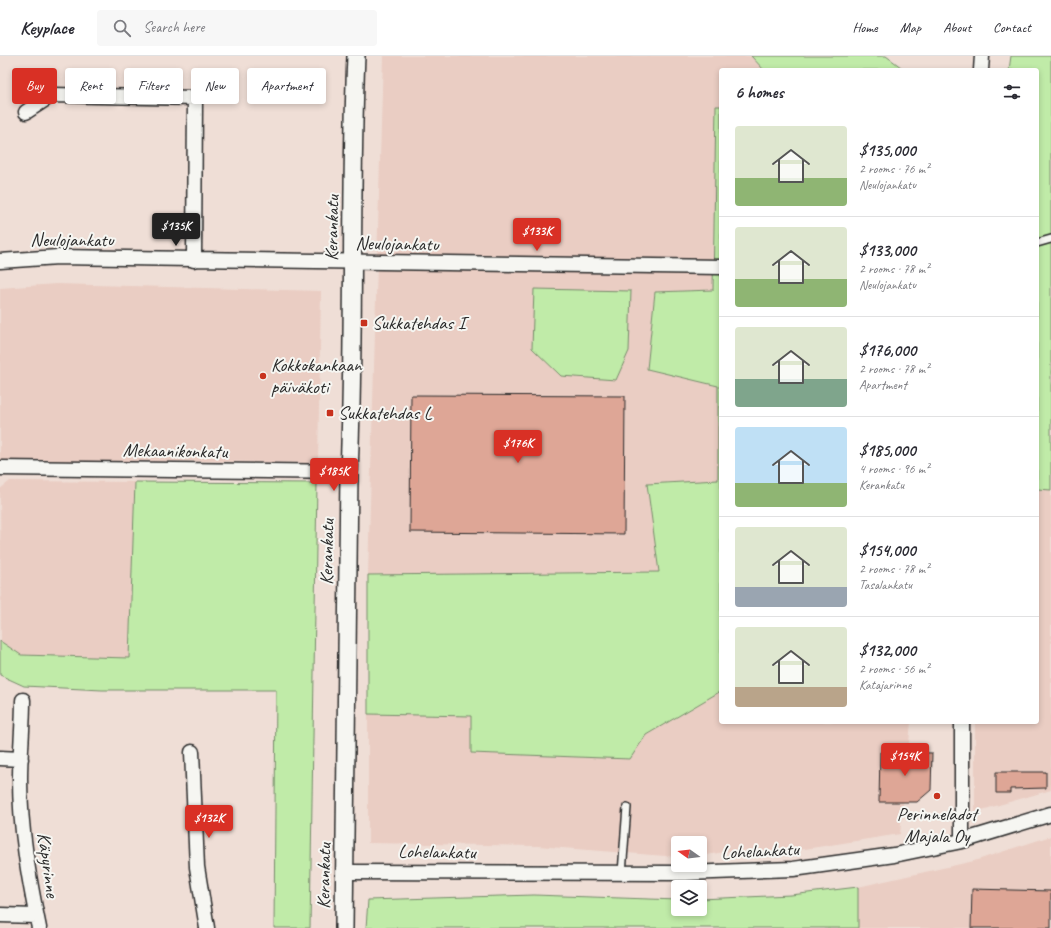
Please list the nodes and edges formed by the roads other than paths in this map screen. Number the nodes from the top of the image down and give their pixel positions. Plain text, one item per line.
1 (356, 56) edge
2 (982, 56) edge
3 (980, 68) edge
4 (26, 112) dead end
5 (1051, 239) edge
6 (1039, 242) edge
7 (194, 260) junction
8 (0, 261) edge
9 (352, 262) junction
10 (719, 267) edge
11 (0, 468) edge
12 (349, 472) junction
13 (23, 700) dead end
14 (962, 724) edge
15 (192, 752) dead end
16 (0, 758) edge
17 (22, 759) junction
18 (627, 808) dead end
19 (1051, 814) edge
20 (962, 840) junction
21 (345, 872) junction
22 (622, 873) junction
23 (0, 915) edge
24 (37, 922) edge
25 (207, 928) edge
26 (344, 928) edge

1 - 9 street, Kerankatu
2 - 3 street
4 - 7 street
5 - 6 lane
7 - 8 street, Neulojankatu
7 - 9 street, Neulojankatu
9 - 10 street, Neulojankatu
9 - 12 street, Kerankatu
11 - 12 street, Mekaanikonkatu
12 - 21 street, Kerankatu
13 - 17 street, Käpyrinne
14 - 20 street
15 - 25 street
16 - 17 street
17 - 24 street, Käpyrinne
18 - 22 lane
19 - 20 street, Lohelankatu
20 - 22 street, Lohelankatu
21 - 22 street, Lohelankatu
21 - 26 street, Kerankatu
23 - 24 street

